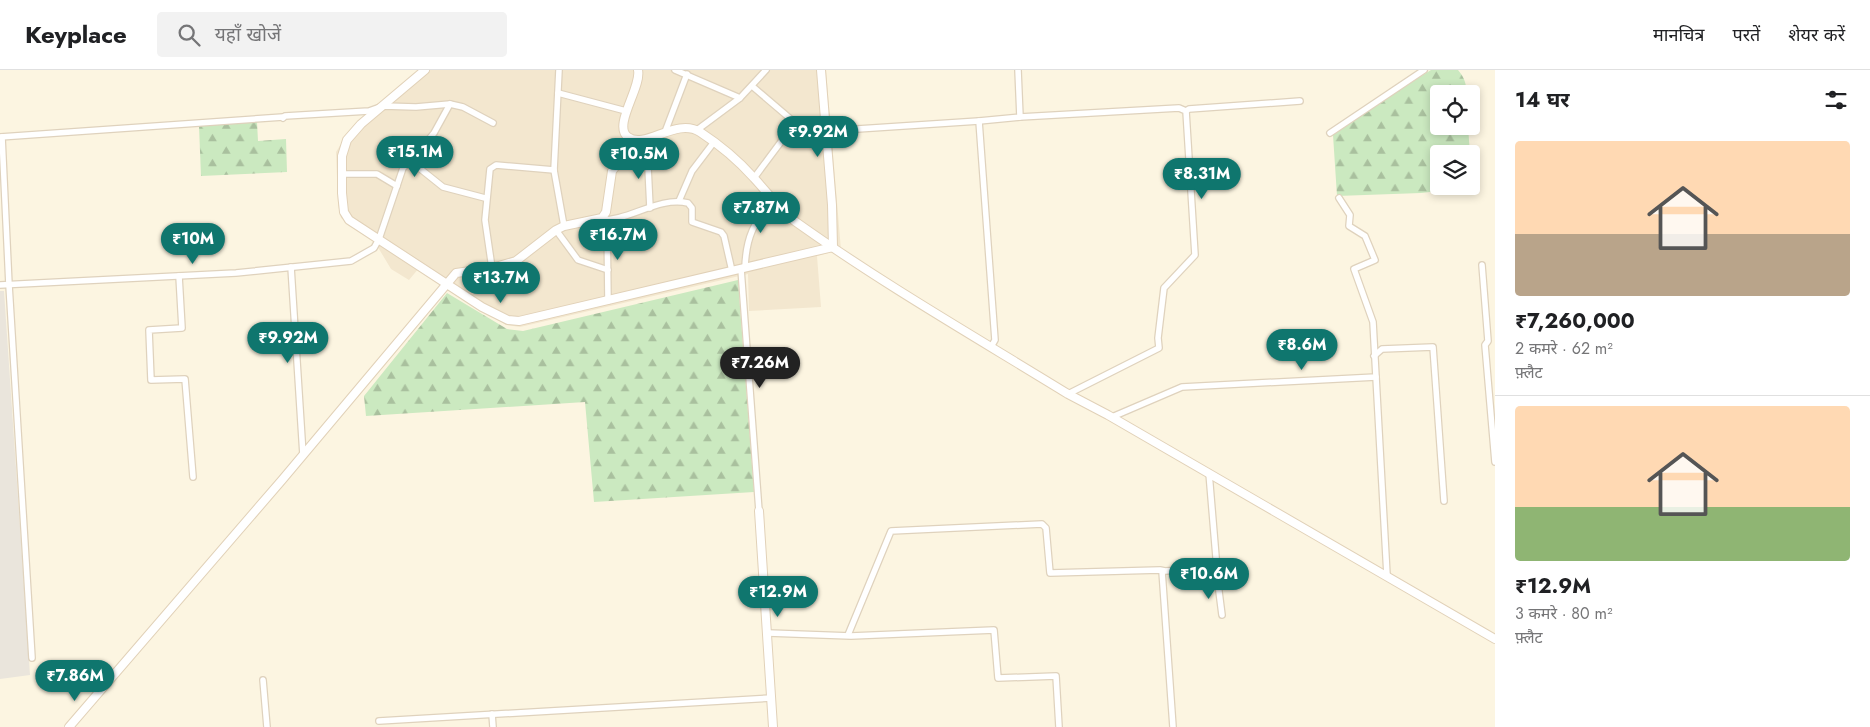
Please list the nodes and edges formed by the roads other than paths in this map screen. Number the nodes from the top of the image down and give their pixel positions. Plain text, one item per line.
1 (425, 70) edge
2 (560, 70) edge
3 (638, 70) edge
4 (674, 70) edge
5 (766, 70) edge
6 (821, 70) edge
7 (1018, 70) edge
8 (1424, 70) edge
9 (684, 72) edge
10 (752, 86) junction
11 (558, 93) junction
12 (740, 98) junction
13 (1300, 101) dead end
14 (450, 104) junction
15 (383, 106) junction
16 (1186, 111) junction
17 (626, 112) junction
18 (1020, 117) junction
19 (979, 121) junction
20 (493, 123) dead end
21 (697, 130) junction
22 (827, 131) junction
23 (665, 132) junction
24 (1330, 134) dead end
25 (1, 137) edge
26 (430, 138) junction
27 (636, 141) junction
28 (714, 142) junction
29 (449, 149) dead end
30 (620, 159) junction
31 (410, 162) junction
32 (554, 170) junction
33 (342, 174) junction
34 (754, 178) junction
35 (397, 186) junction
36 (485, 198) junction
37 (1339, 198) dead end
38 (772, 199) junction
39 (679, 201) junction
40 (650, 208) junction
41 (598, 220) junction
42 (606, 221) junction
43 (560, 228) junction
44 (379, 239) junction
45 (833, 247) junction
46 (1482, 265) dead end
47 (291, 267) junction
48 (492, 268) junction
49 (743, 268) junction
50 (608, 270) junction
51 (732, 271) junction
52 (180, 276) junction
53 (0, 285) edge
54 (9, 285) junction
55 (446, 285) junction
56 (608, 301) junction
57 (991, 347) junction
58 (1374, 356) junction
59 (1376, 377) junction
60 (1068, 394) junction
61 (1112, 417) junction
62 (304, 456) junction
63 (1495, 462) edge
64 (1209, 473) junction
65 (193, 477) dead end
66 (1444, 501) dead end
67 (759, 511) joint
68 (1217, 568) junction
69 (1162, 571) junction
70 (1387, 575) junction
71 (1222, 615) dead end
72 (768, 633) junction
73 (848, 635) junction
74 (1495, 639) edge
75 (32, 658) dead end
76 (263, 680) dead end
77 (772, 698) junction
78 (492, 714) junction
79 (379, 721) dead end
80 (69, 727) edge
81 (267, 727) edge
82 (493, 727) edge
83 (773, 727) edge
84 (1059, 727) edge
85 (1173, 727) edge

1 - 15 street
2 - 11 street
3 - 17 street
4 - 9 street
5 - 10 street
6 - 22 street
7 - 18 street
8 - 24 street
9 - 12 street
9 - 23 street
10 - 12 street
10 - 34 street
11 - 17 street
11 - 32 street
12 - 21 street
13 - 16 street
14 - 15 street
14 - 20 street
14 - 26 street
15 - 25 street
15 - 33 street
16 - 18 street
16 - 60 street
17 - 27 street
18 - 19 street
19 - 22 street
19 - 57 street
21 - 23 street
21 - 28 street
22 - 45 street
23 - 27 street
25 - 54 street
26 - 29 street
26 - 31 street
27 - 30 street
28 - 34 street
28 - 39 street
30 - 40 street
30 - 41 street
31 - 35 street
31 - 36 street
32 - 36 street
32 - 43 street
33 - 35 street
33 - 44 street
34 - 38 street
35 - 44 street
36 - 48 street
37 - 58 street
38 - 45 street
38 - 49 street
39 - 40 street
39 - 51 street
40 - 42 street
41 - 42 street
41 - 43 street
42 - 50 street
43 - 48 street
43 - 50 street
44 - 47 street
44 - 55 street
45 - 49 street
45 - 57 street
46 - 63 street
47 - 52 street
47 - 62 street
48 - 55 street
49 - 51 street
49 - 67 street
50 - 56 street
51 - 56 street
52 - 54 street
52 - 65 street
53 - 54 street
54 - 75 street
55 - 56 street
55 - 62 street
57 - 60 street
58 - 59 street
58 - 66 street
59 - 61 street
59 - 70 street
60 - 61 street
61 - 64 street
62 - 80 street
64 - 68 street
64 - 70 street
67 - 72 street
68 - 69 street
68 - 71 street
69 - 73 street
69 - 85 street
70 - 74 street
72 - 73 street
72 - 77 street
73 - 84 street
76 - 81 street
77 - 78 street
77 - 83 street
78 - 79 street
78 - 82 street

